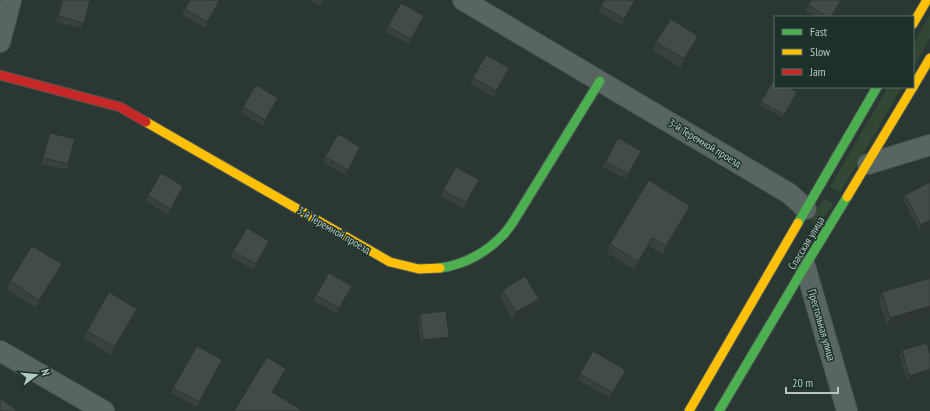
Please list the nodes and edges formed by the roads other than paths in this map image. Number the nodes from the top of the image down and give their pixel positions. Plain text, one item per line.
1 (10, 0) edge
2 (464, 0) edge
3 (927, 0) edge
4 (914, 22) edge
5 (0, 42) edge
6 (930, 58) edge
7 (0, 75) edge
8 (600, 81) junction
9 (914, 85) edge
10 (876, 88) edge
11 (912, 88) edge
12 (930, 145) edge
13 (868, 164) junction
14 (806, 209) junction
15 (803, 264) junction
16 (0, 351) edge
17 (104, 411) edge
18 (689, 411) edge
19 (720, 411) edge
20 (847, 411) edge

1 - 5 street
2 - 8 street, 3-й Теремной проезд
3 - 4 street
6 - 9 street, Спасская улица
7 - 8 street, 3-й Теремной проезд
8 - 14 street, 3-й Теремной проезд
10 - 14 street, Спасская улица
11 - 13 street, Спасская улица
12 - 13 street
13 - 15 street, Спасская улица
14 - 18 street, Спасская улица
15 - 19 street, Спасская улица
15 - 20 street, Престольная улица
16 - 17 street

